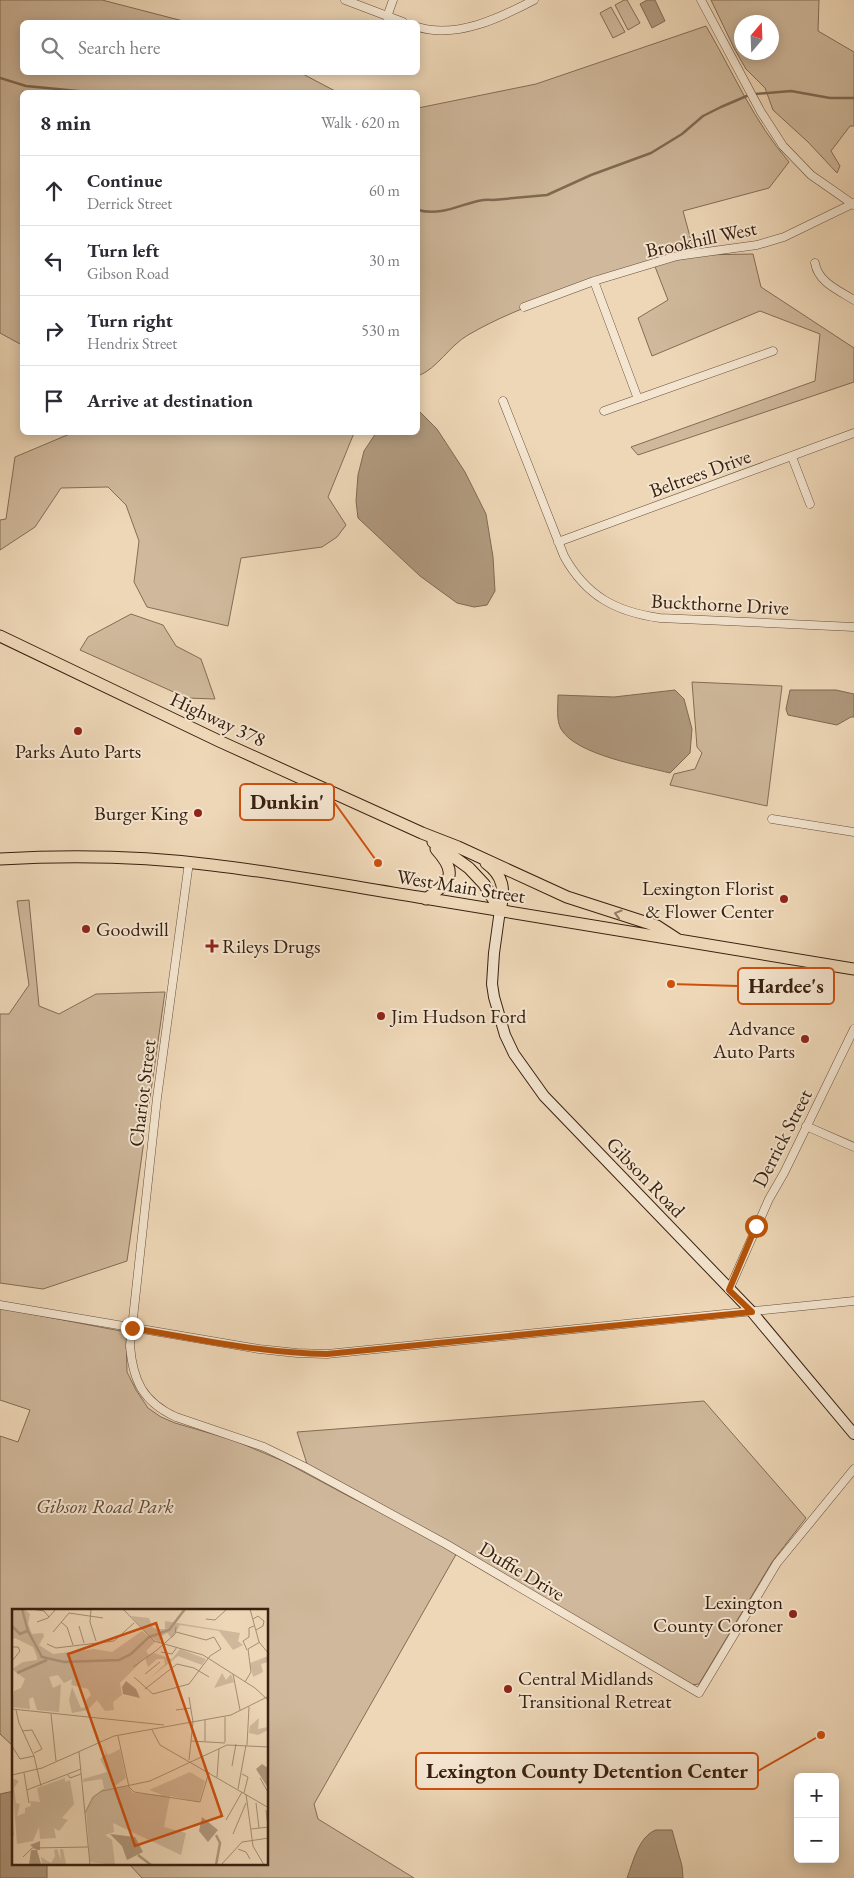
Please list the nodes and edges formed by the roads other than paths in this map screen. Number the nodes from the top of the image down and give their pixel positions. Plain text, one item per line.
1 (345, 0) edge
2 (393, 0) edge
3 (534, 0) edge
4 (701, 0) edge
5 (387, 16) junction
6 (398, 20) edge
7 (420, 27) edge
8 (853, 204) edge
9 (814, 263) dead end
10 (594, 281) junction
11 (854, 300) edge
12 (524, 307) dead end
13 (773, 351) dead end
14 (638, 399) junction
15 (503, 401) dead end
16 (604, 410) dead end
17 (854, 433) edge
18 (792, 457) junction
19 (810, 504) dead end
20 (558, 542) junction
21 (854, 627) edge
22 (0, 636) edge
23 (772, 819) dead end
24 (854, 832) edge
25 (422, 833) junction
26 (476, 856) junction
27 (0, 859) edge
28 (189, 862) junction
29 (426, 899) junction
30 (500, 910) junction
31 (678, 940) junction
32 (854, 969) edge
33 (854, 1029) edge
34 (806, 1126) junction
35 (854, 1147) edge
36 (729, 1290) junction
37 (854, 1301) edge
38 (0, 1305) edge
39 (752, 1312) junction
40 (132, 1328) junction
41 (854, 1434) edge
42 (854, 1469) edge

1 - 5 street
2 - 5 street
3 - 7 street
4 - 8 street
5 - 6 street
8 - 10 street, Brookhill West
9 - 11 street
10 - 12 street, Brookhill West
10 - 14 street
13 - 14 street
14 - 16 street
15 - 20 street, Buckthorne Drive
17 - 18 street, Beltrees Drive
18 - 19 street
18 - 20 street, Beltrees Drive
20 - 21 street, Buckthorne Drive
22 - 25 main road, Highway 378
23 - 24 street
25 - 26 main road
25 - 29 main road
25 - 30 main road
26 - 30 main road
31 -> 26 main road
27 - 28 main road, West Main Street
28 - 29 main road, West Main Street
28 - 40 street, Chariot Street
29 - 30 main road, West Main Street
30 - 31 main road, West Main Street
30 - 36 street, Gibson Road
31 - 32 main road, West Main Street
33 - 34 street, Derrick Street
34 - 35 street
34 - 36 street, Derrick Street
36 - 39 street, Gibson Road
37 - 39 street
38 - 40 street
39 - 40 street
39 - 41 street, Gibson Road
40 - 42 street, Duffie Drive

